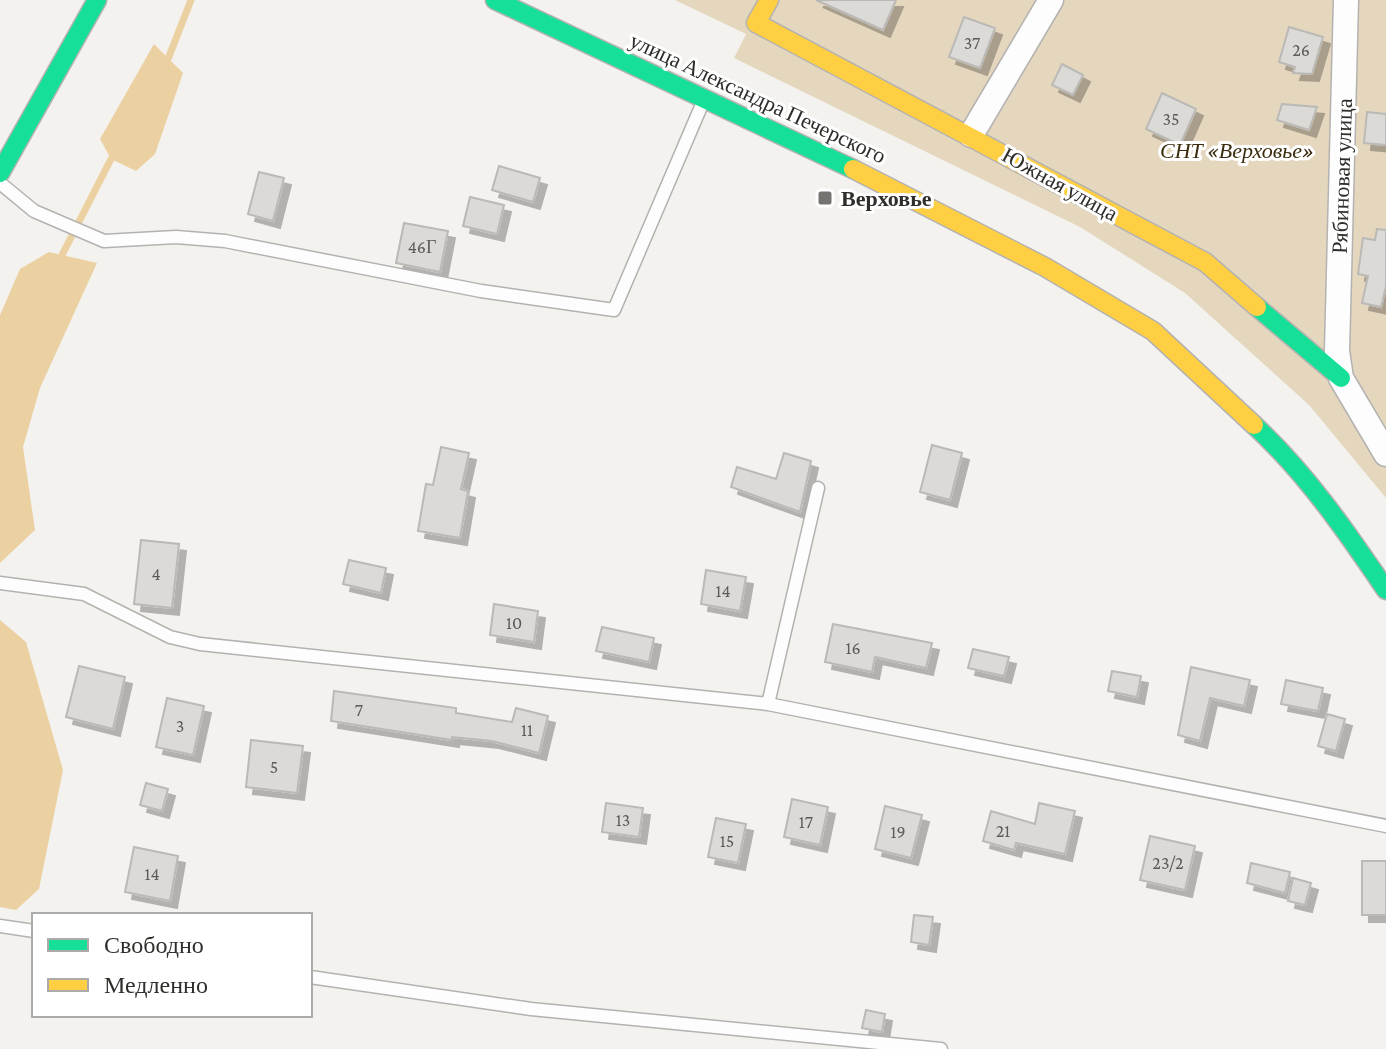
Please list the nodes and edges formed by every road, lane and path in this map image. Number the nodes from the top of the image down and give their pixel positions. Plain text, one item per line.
1 (97, 0) edge
2 (495, 0) edge
3 (769, 0) edge
4 (1051, 0) edge
5 (1346, 0) edge
6 (704, 99) junction
7 (971, 135) junction
8 (0, 173) edge
9 (0, 183) edge
10 (1337, 351) joint
11 (1341, 378) junction
12 (1386, 454) edge
13 (818, 488) dead end
14 (0, 583) edge
15 (1386, 590) edge
16 (768, 704) junction
17 (1386, 826) edge
18 (0, 926) edge
19 (32, 931) edge
20 (312, 977) edge
21 (941, 1049) edge

1 - 8 main road
2 - 6 main road, улица Александра Печерского
3 - 7 main road, Южная улица
4 - 7 street
5 - 10 street, Рябиновая улица
6 - 9 lane
6 - 15 main road, улица Александра Печерского
7 - 11 main road, Южная улица
10 - 11 street, Южная улица
11 - 12 street, Южная улица
13 - 16 lane
14 - 16 lane
16 - 17 lane
18 - 19 lane
20 - 21 lane

